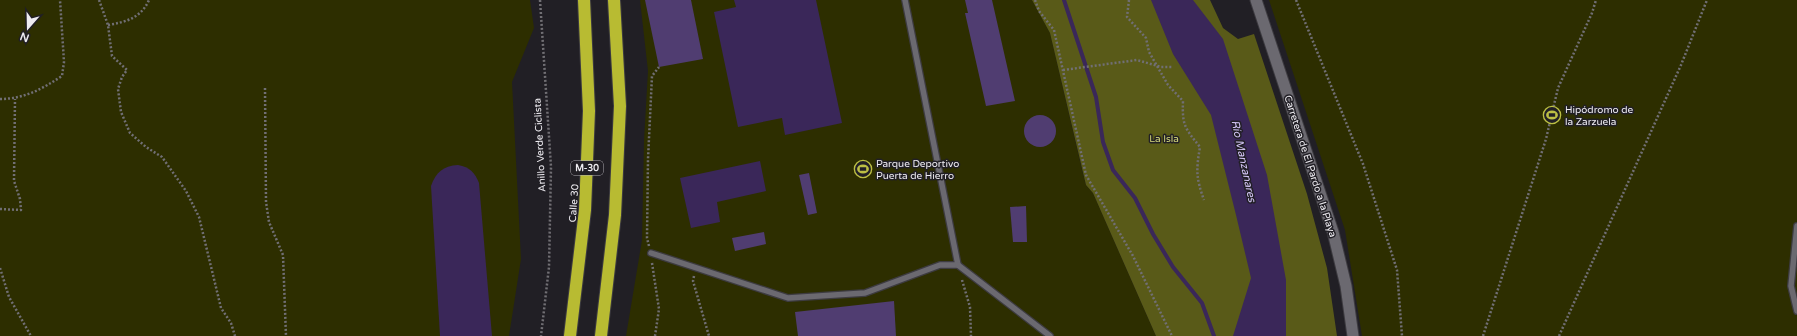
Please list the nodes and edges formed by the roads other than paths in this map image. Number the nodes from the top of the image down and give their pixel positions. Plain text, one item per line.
1 (584, 0) edge
2 (614, 0) edge
3 (905, 0) edge
4 (1256, 0) edge
5 (1797, 226) edge
6 (651, 253) road end
7 (958, 264) junction
8 (1797, 311) edge
9 (570, 336) edge
10 (601, 336) edge
11 (1050, 336) edge
12 (1353, 336) edge

1 - 9 highway, Calle 30 / M-30
2 - 10 highway, M-30
3 - 7 lane
4 - 12 street, Carretera de El Pardo a la Playa
5 - 8 lane
6 - 7 lane
7 - 11 lane

